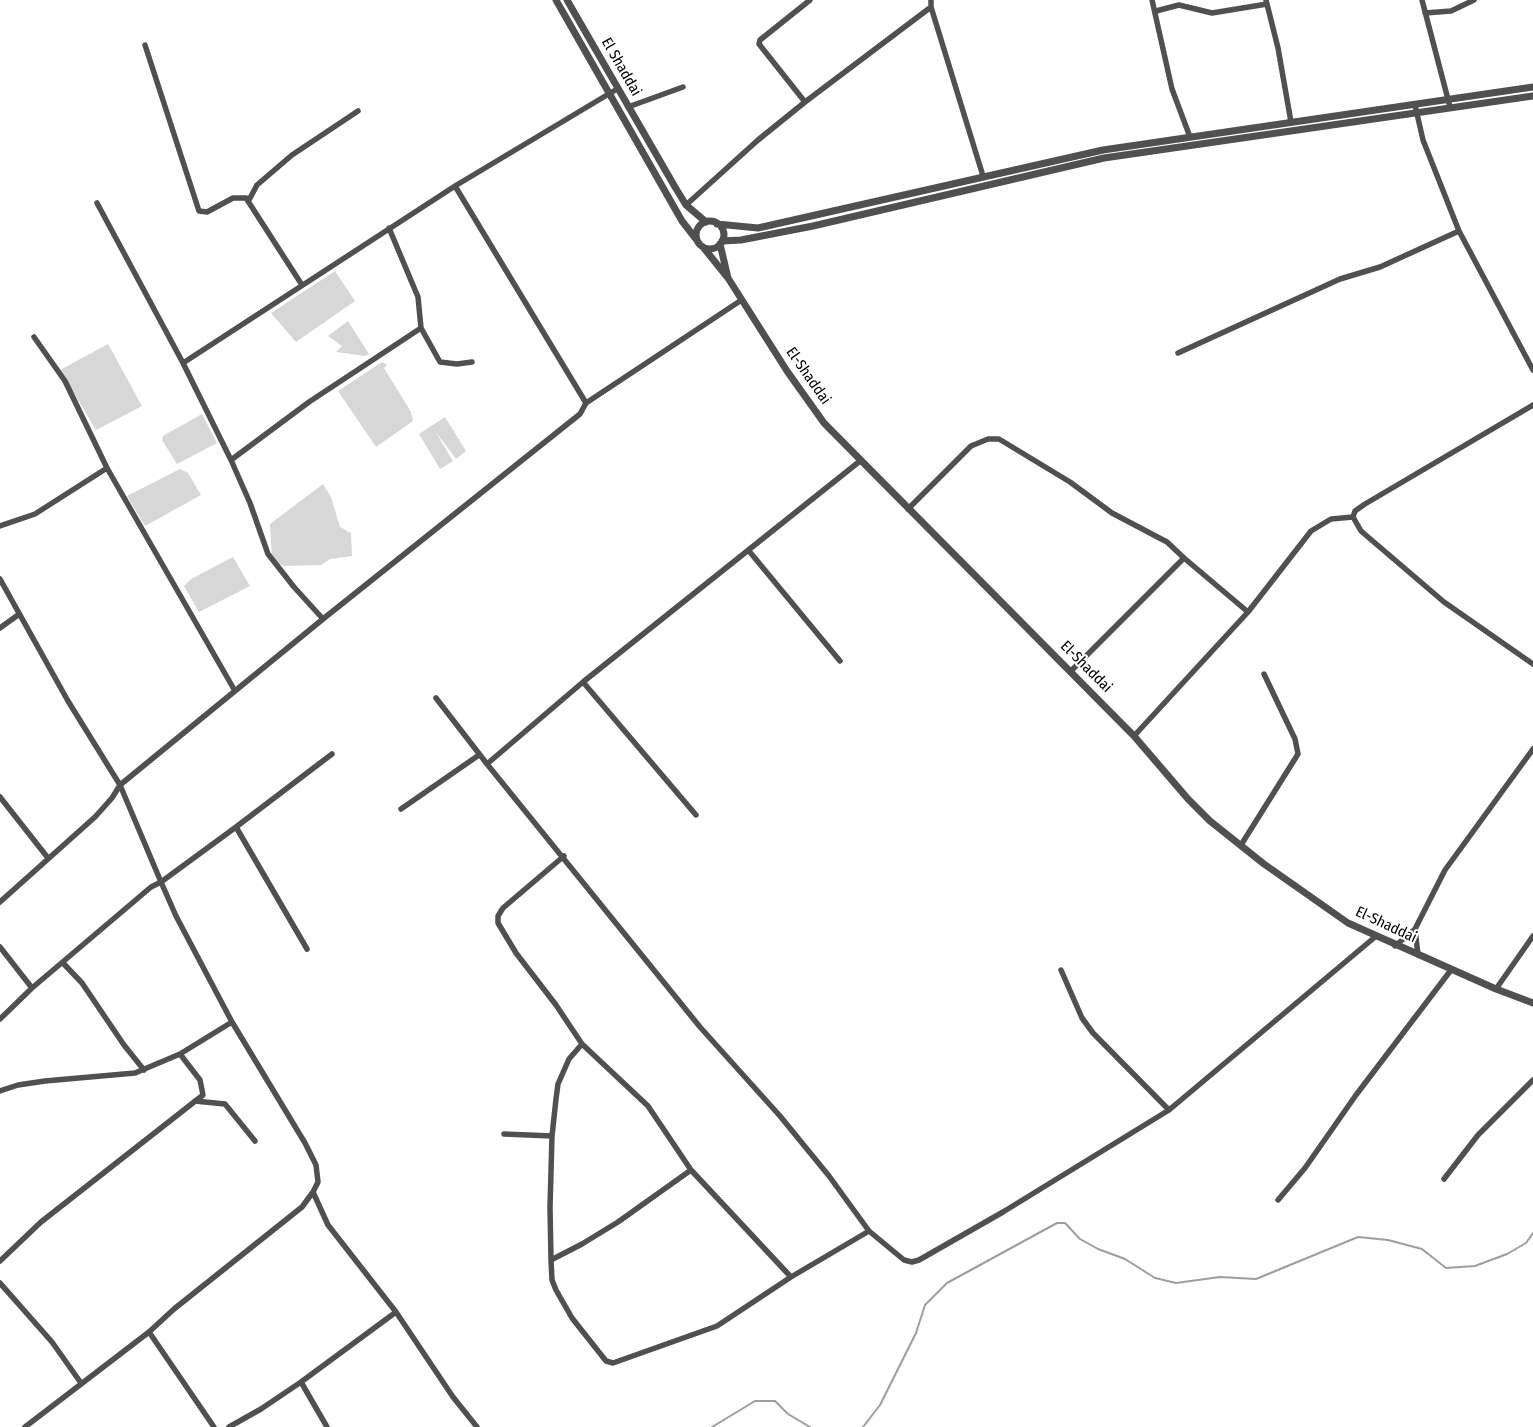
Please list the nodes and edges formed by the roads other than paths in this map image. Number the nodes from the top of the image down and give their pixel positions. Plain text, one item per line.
1 (556, 0) edge
2 (567, 0) edge
3 (930, 0) edge
4 (1152, 0) edge
5 (1422, 0) edge
6 (1474, 0) edge
7 (808, 1) edge
8 (1267, 2) edge
9 (931, 8) junction
10 (1156, 11) junction
11 (1425, 13) junction
12 (144, 44) dead end
13 (683, 86) dead end
14 (1533, 87) edge
15 (618, 89) junction
16 (610, 93) junction
17 (1533, 96) edge
18 (805, 102) junction
19 (1450, 104) junction
20 (1415, 105) junction
21 (628, 107) junction
22 (358, 111) dead end
23 (1417, 113) junction
24 (1291, 122) junction
25 (1190, 137) junction
26 (1103, 154) junction
27 (983, 176) junction
28 (455, 186) junction
29 (249, 200) junction
30 (883, 201) junction
31 (97, 202) dead end
32 (686, 205) junction
33 (885, 209) junction
34 (706, 222) junction
35 (718, 224) junction
36 (389, 228) junction
37 (1459, 231) junction
38 (696, 239) junction
39 (721, 243) junction
40 (703, 247) junction
41 (728, 278) junction
42 (302, 285) junction
43 (740, 301) junction
44 (421, 328) junction
45 (34, 337) dead end
46 (1178, 353) dead end
47 (472, 362) dead end
48 (183, 363) junction
49 (1533, 370) edge
50 (586, 403) junction
51 (1533, 405) edge
52 (231, 460) junction
53 (860, 461) junction
54 (107, 468) junction
55 (908, 509) junction
56 (1353, 517) junction
57 (0, 526) edge
58 (749, 551) junction
59 (1184, 558) junction
60 (0, 580) edge
61 (1248, 612) junction
62 (18, 614) junction
63 (323, 619) junction
64 (0, 628) edge
65 (840, 661) dead end
66 (1533, 664) edge
67 (1071, 671) junction
68 (1264, 674) dead end
69 (583, 682) junction
70 (235, 691) junction
71 (436, 698) dead end
72 (1134, 736) junction
73 (1533, 749) edge
74 (332, 754) dead end
75 (479, 755) junction
76 (487, 764) junction
77 (120, 785) junction
78 (0, 798) edge
79 (401, 809) dead end
80 (696, 815) dead end
81 (236, 827) junction
82 (1240, 846) junction
83 (564, 856) junction
84 (48, 858) junction
85 (161, 882) junction
86 (0, 902) edge
87 (1415, 929) junction
88 (1533, 936) edge
89 (1375, 937) junction
90 (1395, 946) junction
91 (0, 947) edge
92 (307, 949) dead end
93 (1418, 955) junction
94 (63, 962) junction
95 (1061, 970) dead end
96 (1451, 970) junction
97 (32, 988) junction
98 (1496, 989) junction
99 (1533, 1002) edge
100 (0, 1019) edge
101 (232, 1022) junction
102 (582, 1044) junction
103 (180, 1054) junction
104 (144, 1070) junction
105 (1533, 1081) edge
106 (0, 1091) edge
107 (196, 1101) junction
108 (1169, 1110) junction
109 (504, 1134) dead end
110 (552, 1136) junction
111 (255, 1141) dead end
112 (691, 1170) junction
113 (1444, 1179) dead end
114 (313, 1192) junction
115 (1278, 1200) dead end
116 (869, 1231) junction
117 (551, 1260) junction
118 (0, 1261) edge
119 (791, 1277) junction
120 (0, 1283) edge
121 (396, 1312) junction
122 (149, 1332) junction
123 (301, 1382) junction
124 (81, 1383) junction
125 (25, 1427) edge
126 (214, 1427) edge
127 (229, 1427) edge
128 (327, 1427) edge
129 (477, 1427) edge

1 - 16 street
2 - 15 street, El Shaddai
3 - 9 street
4 - 10 street
5 - 11 street
6 - 11 street
7 - 18 street
8 - 10 street
8 - 24 street
9 - 18 street
9 - 27 street
10 - 25 street
11 - 19 street
12 - 29 street
13 - 21 street
14 - 19 street
15 - 16 street
15 - 21 street, El Shaddai
16 - 28 street
16 - 38 street
17 - 19 street
18 - 32 street
19 - 20 street
19 - 23 street
20 - 23 street
20 - 24 street
21 - 32 street, El Shaddai
22 - 29 street
23 - 26 street
23 - 37 street
24 - 25 street
25 - 26 street
26 - 27 street
26 - 33 street
27 - 30 street
28 - 36 street
28 - 50 street
29 - 42 street
30 - 33 street
30 - 35 street
31 - 48 street
32 - 34 street, El Shaddai
33 - 39 street
34 - 35 street
34 - 38 street
35 - 39 street
36 - 42 street
36 - 44 street
37 - 46 street
37 - 49 street
38 - 40 street
39 - 40 street
39 - 41 street
40 - 41 street, El-Shaddai
41 - 43 street, El-Shaddai
42 - 48 street
43 - 50 street
43 - 53 street, El-Shaddai
44 - 47 street
44 - 52 street
45 - 54 street
48 - 52 street
50 - 63 street
51 - 56 street
52 - 63 street
53 - 55 street, El-Shaddai
53 - 58 street
54 - 57 street
54 - 70 street
55 - 59 street
55 - 67 street, El-Shaddai
56 - 61 street
56 - 66 street
58 - 65 street
58 - 69 street
59 - 61 street
59 - 67 street
60 - 62 street
61 - 72 street
62 - 64 street
62 - 77 street
63 - 70 street
67 - 72 street, El-Shaddai
68 - 82 street
69 - 76 street
69 - 80 street
70 - 77 street
71 - 75 street
72 - 82 street, El-Shaddai
73 - 87 street
74 - 81 street
75 - 76 street
75 - 79 street
76 - 83 street
77 - 84 street
77 - 85 street
78 - 84 street
81 - 85 street
81 - 92 street
82 - 89 street, El-Shaddai
83 - 102 street
83 - 116 street
84 - 86 street
85 - 94 street
85 - 101 street
87 - 90 street
87 - 93 street
88 - 98 street
89 - 90 street, El-Shaddai
89 - 108 street
90 - 93 street, El-Shaddai
91 - 97 street
93 - 96 street, El-Shaddai
94 - 97 street
94 - 104 street
95 - 108 street
96 - 98 street, El-Shaddai
96 - 115 street
97 - 100 street
98 - 99 street, El-Shaddai
101 - 103 street
101 - 114 street
102 - 110 street
102 - 112 street
103 - 104 street
103 - 107 street
104 - 106 street
105 - 113 street
107 - 111 street
107 - 118 street
108 - 116 street
109 - 110 street
110 - 117 street
112 - 117 street
112 - 119 street
114 - 121 street
114 - 122 street
116 - 119 street
117 - 119 street
120 - 124 street
121 - 123 street
121 - 129 street
122 - 124 street
122 - 126 street
123 - 127 street
123 - 128 street
124 - 125 street

